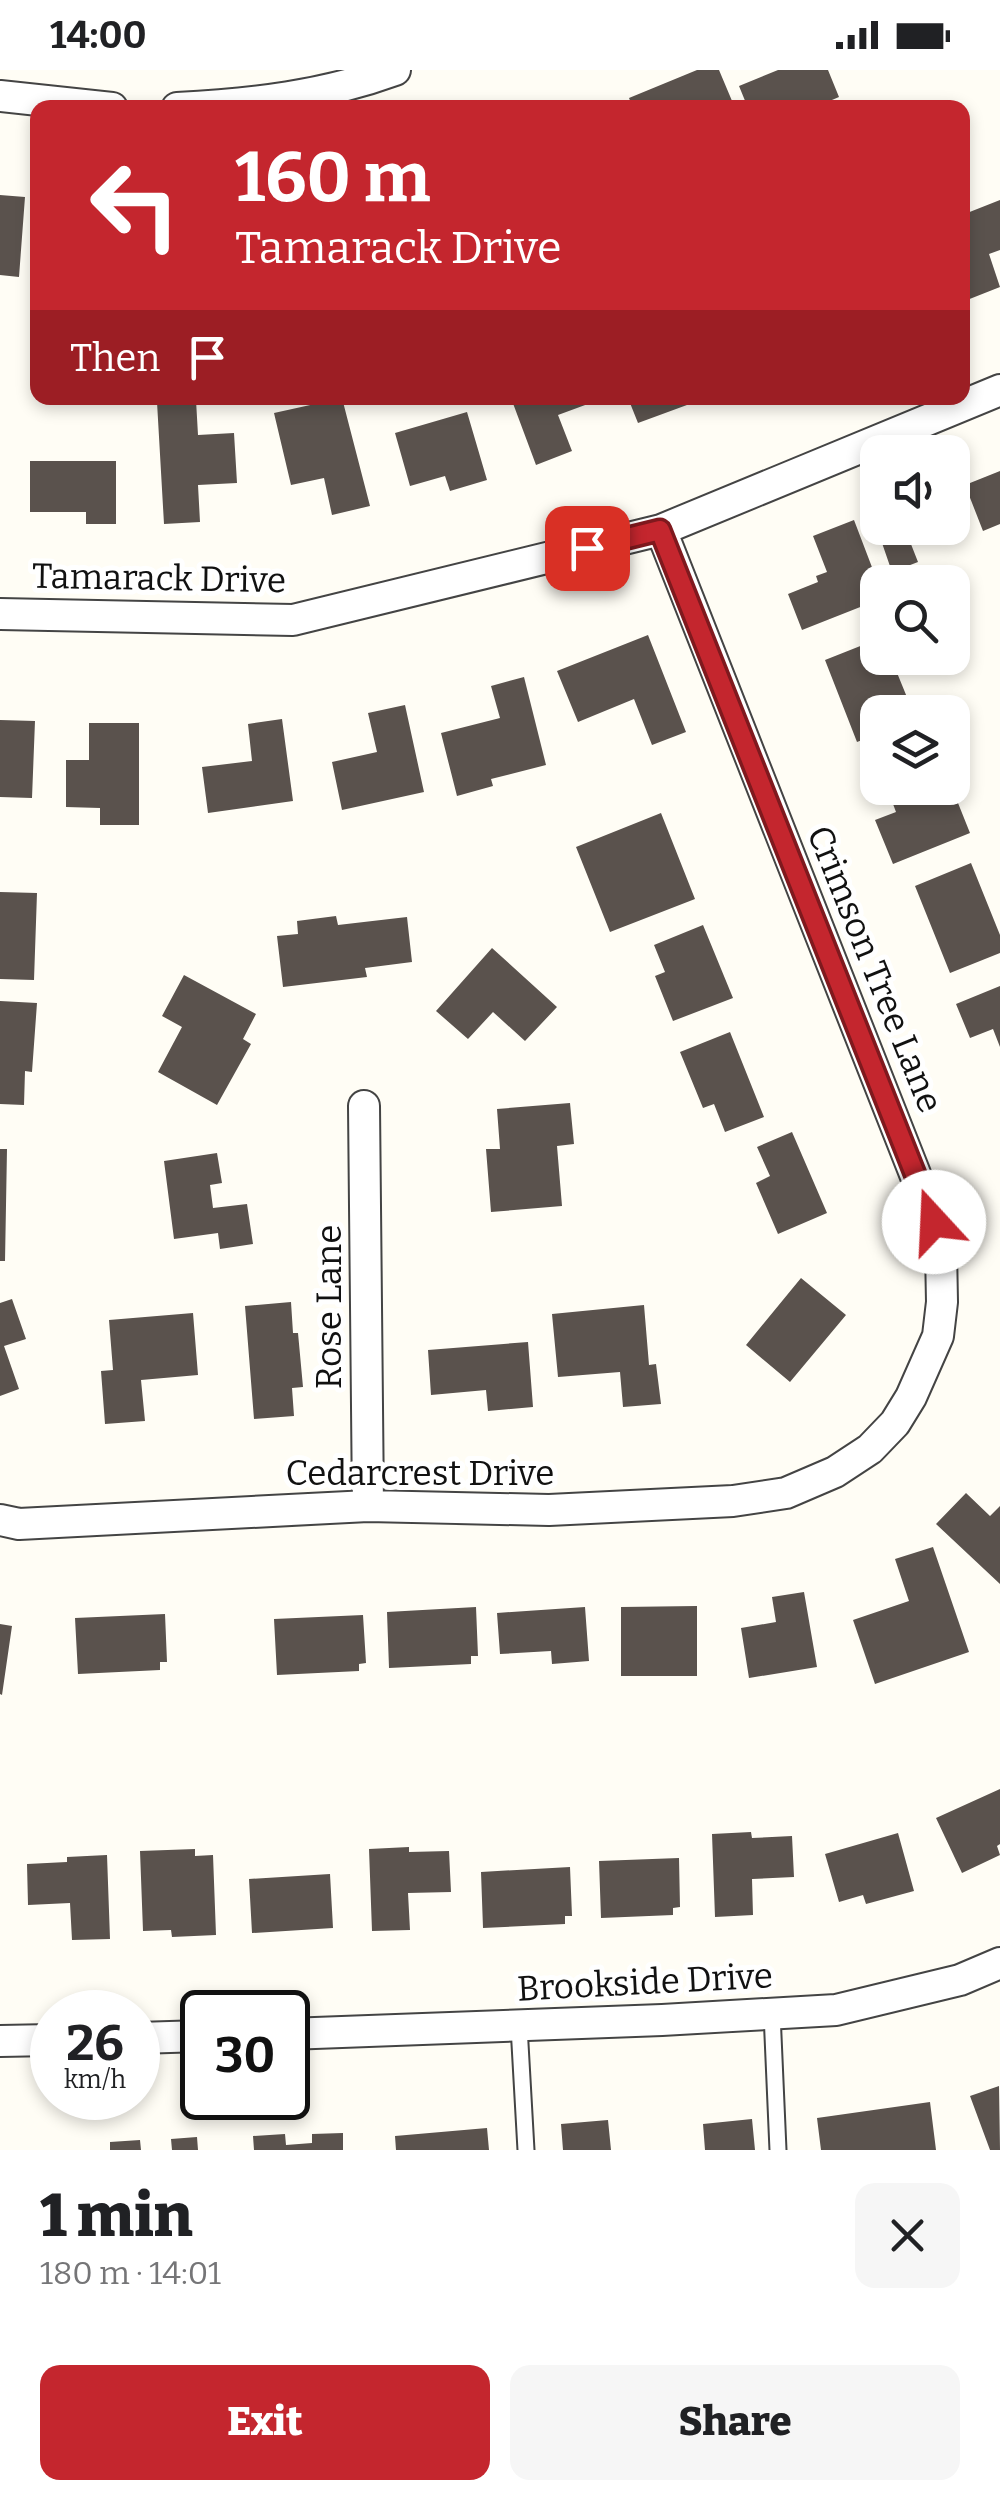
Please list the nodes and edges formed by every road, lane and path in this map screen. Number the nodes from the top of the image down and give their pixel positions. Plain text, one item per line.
1 (395, 70) edge
2 (0, 96) edge
3 (37, 100) edge
4 (282, 100) edge
5 (1000, 390) edge
6 (970, 402) edge
7 (964, 405) edge
8 (660, 530) junction
9 (0, 614) edge
10 (364, 1106) dead end
11 (836, 1472) joint
12 (368, 1506) junction
13 (0, 1520) edge
14 (1000, 1962) edge
15 (772, 2013) junction
16 (518, 2026) junction
17 (310, 2033) edge
18 (30, 2040) edge
19 (0, 2041) edge
20 (526, 2150) edge
21 (778, 2150) edge

1 - 4 street
2 - 3 street
5 - 6 street, Tamarack Drive
7 - 8 street, Tamarack Drive
8 - 9 street, Tamarack Drive
8 - 11 street, Crimson Tree Lane
10 - 12 street, Rose Lane
11 - 12 street, Cedarcrest Drive
12 - 13 street, Cedarcrest Drive
14 - 15 street, Brookside Drive
15 - 16 street, Brookside Drive
15 - 21 lane
16 - 17 street, Brookside Drive
16 - 20 lane
18 - 19 street

